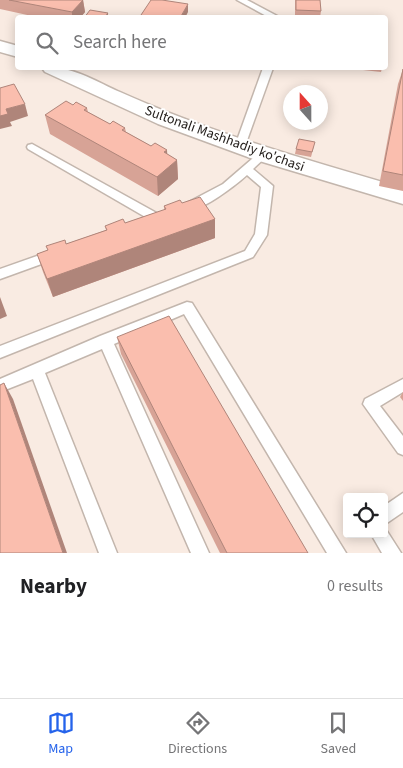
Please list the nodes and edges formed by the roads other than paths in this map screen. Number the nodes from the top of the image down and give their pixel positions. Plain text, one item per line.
1 (241, 0) edge
2 (271, 15) edge
3 (0, 46) edge
4 (15, 51) edge
5 (55, 70) edge
6 (267, 70) edge
7 (240, 146) junction
8 (32, 147) dead end
9 (263, 155) junction
10 (247, 170) junction
11 (403, 196) edge
12 (166, 216) junction
13 (139, 225) edge
14 (65, 251) edge
15 (0, 274) edge
16 (105, 340) junction
17 (0, 352) edge
18 (37, 371) junction
19 (403, 385) edge
20 (0, 386) edge
21 (403, 448) edge
22 (403, 501) edge
23 (388, 514) edge
24 (382, 538) edge
25 (108, 553) edge
26 (200, 553) edge
27 (337, 553) edge
28 (392, 553) edge

1 - 2 lane
3 - 4 street
5 - 7 street, Sultonali Mashhadiy ko'chasi
6 - 7 lane
7 - 9 street, Sultonali Mashhadiy ko'chasi
8 - 12 lane
9 - 10 lane
9 - 11 street, Sultonali Mashhadiy ko'chasi
10 - 12 lane
10 - 17 lane
12 - 13 lane
14 - 15 lane
16 - 18 lane
16 - 26 lane
16 - 27 lane
18 - 20 lane
18 - 25 lane
19 - 21 lane
22 - 23 lane
24 - 28 lane

